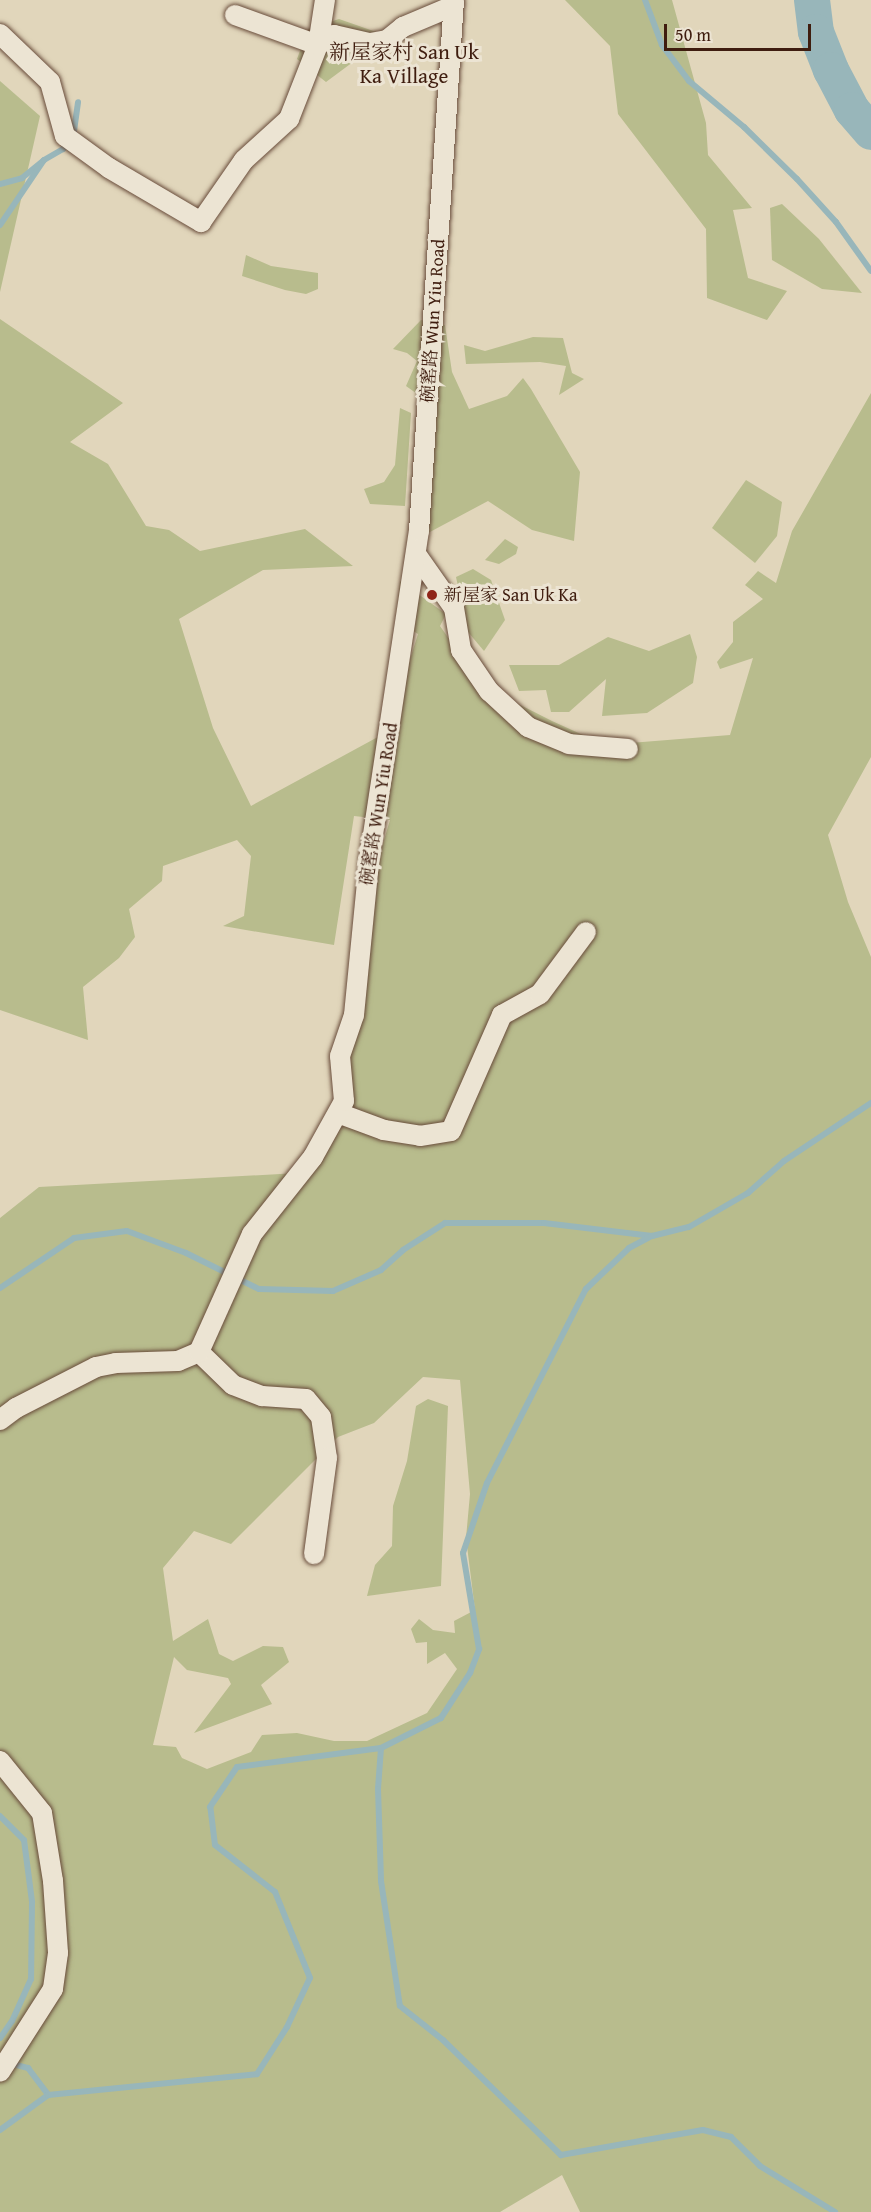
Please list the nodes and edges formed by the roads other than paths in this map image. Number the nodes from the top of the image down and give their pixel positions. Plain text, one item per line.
1 (325, 0) edge
2 (453, 3) edge
3 (235, 15) dead end
4 (0, 34) edge
5 (318, 45) junction
6 (416, 554) junction
7 (628, 749) dead end
8 (586, 932) dead end
9 (338, 1113) junction
10 (199, 1352) junction
11 (0, 1420) edge
12 (314, 1554) dead end
13 (0, 1761) edge
14 (0, 2072) edge

1 - 5 street
2 - 5 street
2 - 6 street, 碗窰路 Wun Yiu Road
3 - 5 street
4 - 5 street
6 - 7 street
6 - 9 street, 碗窰路 Wun Yiu Road
8 - 9 street
9 - 10 street, 碗窰路 Wun Yiu Road
10 - 11 street
10 - 12 street
13 - 14 street

